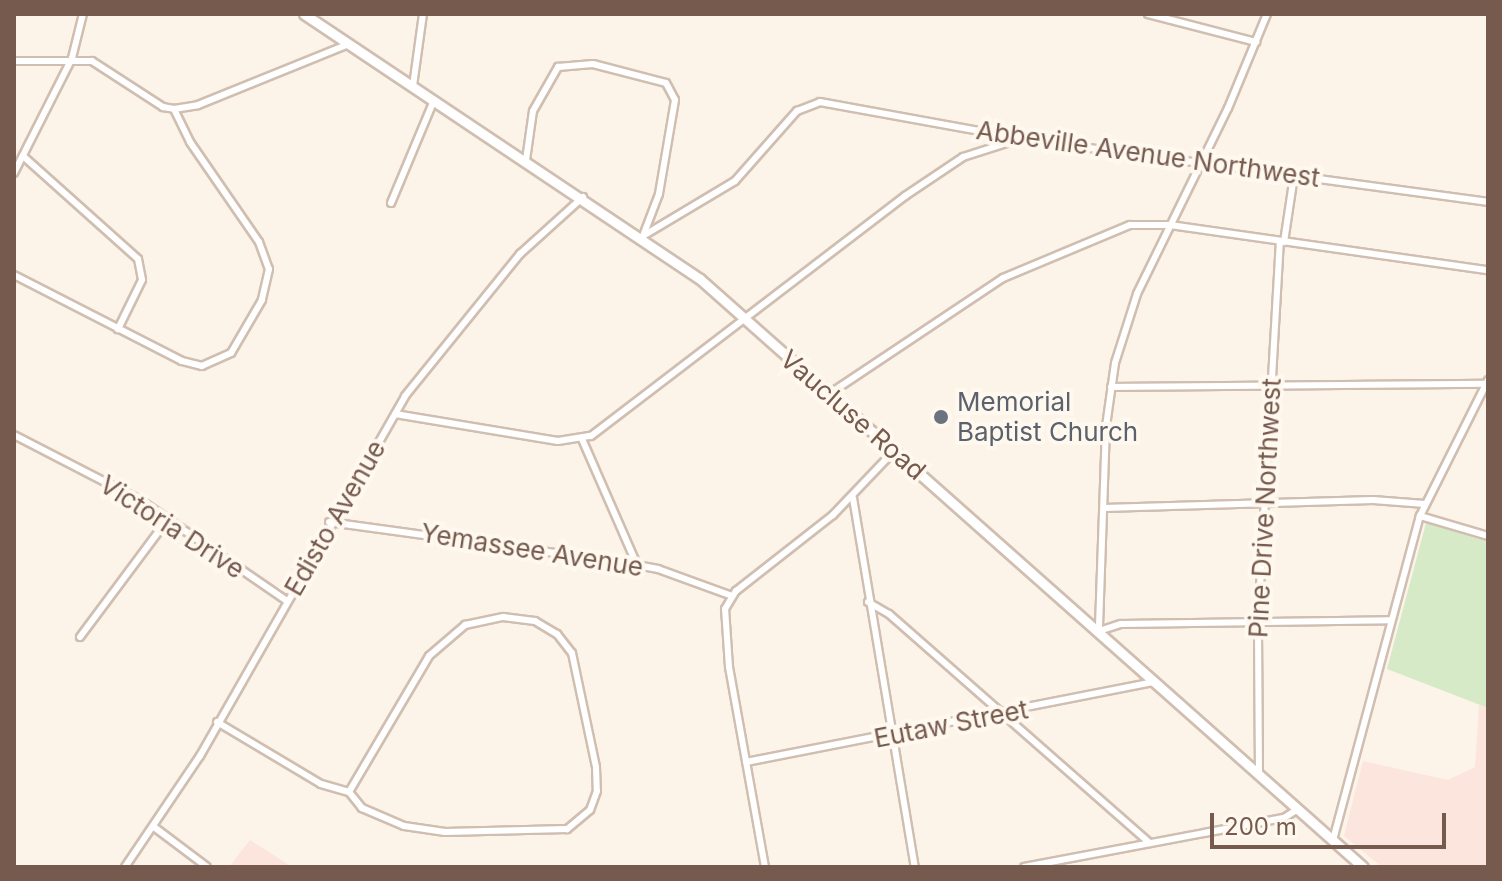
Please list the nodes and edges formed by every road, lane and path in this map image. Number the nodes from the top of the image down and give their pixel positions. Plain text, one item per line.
1 (83, 14) edge
2 (423, 14) edge
3 (1148, 14) edge
4 (1267, 14) edge
5 (307, 15) edge
6 (1256, 42) junction
7 (350, 44) junction
8 (72, 58) junction
9 (14, 61) edge
10 (413, 86) junction
11 (434, 100) junction
12 (174, 109) junction
13 (1023, 139) junction
14 (23, 156) junction
15 (526, 160) junction
16 (1201, 165) junction
17 (14, 173) edge
18 (1294, 176) junction
19 (583, 197) junction
20 (1488, 202) edge
21 (391, 203) dead end
22 (1170, 225) junction
23 (643, 236) junction
24 (1282, 242) junction
25 (1488, 270) edge
26 (14, 275) edge
27 (743, 316) junction
28 (118, 329) junction
29 (1487, 382) edge
30 (1271, 383) junction
31 (1111, 387) junction
32 (829, 394) junction
33 (395, 414) junction
34 (14, 435) edge
35 (582, 439) junction
36 (894, 451) junction
37 (853, 498) junction
38 (1267, 503) junction
39 (1425, 504) junction
40 (1104, 508) junction
41 (1420, 516) junction
42 (168, 519) junction
43 (329, 522) junction
44 (1488, 536) edge
45 (637, 565) junction
46 (732, 596) junction
47 (287, 601) junction
48 (868, 602) junction
49 (1391, 620) junction
50 (1258, 621) junction
51 (1099, 631) junction
52 (80, 637) dead end
53 (1155, 682) junction
54 (1004, 714) junction
55 (217, 722) junction
56 (892, 736) junction
57 (746, 762) junction
58 (1259, 774) junction
59 (349, 792) junction
60 (1298, 809) junction
61 (154, 827) junction
62 (1333, 840) junction
63 (1150, 843) junction
64 (125, 867) edge
65 (207, 867) edge
66 (765, 867) edge
67 (915, 867) edge
68 (1024, 867) edge
69 (1363, 867) edge

1 - 8 street
2 - 10 street
3 - 6 street
4 - 6 street
5 - 7 street, Vaucluse Road
6 - 16 street
7 - 10 street, Vaucluse Road
7 - 12 street
8 - 9 street
8 - 12 street
8 - 14 street
10 - 11 street, Vaucluse Road
11 - 15 street, Vaucluse Road
11 - 21 street
12 - 28 street
13 - 16 street, Abbeville Avenue Northwest
13 - 23 street, Abbeville Avenue Northwest
13 - 27 street
14 - 17 street
14 - 28 street
15 - 19 street, Vaucluse Road
15 - 23 street
16 - 18 street, Abbeville Avenue Northwest
16 - 22 street
18 - 20 street, Abbeville Avenue Northwest
18 - 24 street, Pine Drive Northwest
19 - 23 street, Vaucluse Road
19 - 33 street, Edisto Avenue
22 - 24 street
22 - 31 street
22 - 32 street
23 - 27 street, Vaucluse Road
24 - 25 street
24 - 30 street, Pine Drive Northwest
26 - 28 street
27 - 32 street, Vaucluse Road
27 - 35 street
29 - 30 street
29 - 39 street
30 - 31 street
30 - 38 street, Pine Drive Northwest
31 - 40 street
32 - 36 street, Vaucluse Road
33 - 35 street
33 - 43 street, Edisto Avenue
34 - 42 street, Victoria Drive
35 - 45 street
36 - 37 street
36 - 51 street, Vaucluse Road
37 - 46 street
37 - 48 street
38 - 39 street
38 - 40 street
38 - 50 street, Pine Drive Northwest
39 - 41 street
40 - 51 street
41 - 44 street
41 - 49 street
42 - 47 street, Victoria Drive
42 - 52 street
43 - 45 street, Yemassee Avenue
43 - 47 street, Edisto Avenue
45 - 46 street, Yemassee Avenue
46 - 57 street
47 - 55 street, Edisto Avenue
48 - 54 street
48 - 56 street
49 - 50 street
49 - 62 street
50 - 51 street
50 - 58 street, Pine Drive Northwest
51 - 53 street, Vaucluse Road
53 - 54 street, Eutaw Street
53 - 58 street, Vaucluse Road
54 - 56 street, Eutaw Street
54 - 63 street
55 - 59 street
55 - 61 street, Edisto Avenue
56 - 57 street, Eutaw Street
56 - 67 street
57 - 66 street
58 - 60 street, Vaucluse Road
59 - 59 street
60 - 62 street, Vaucluse Road
60 - 63 street
61 - 64 street, Edisto Avenue
61 - 65 street
62 - 69 street, Vaucluse Road
63 - 68 street

